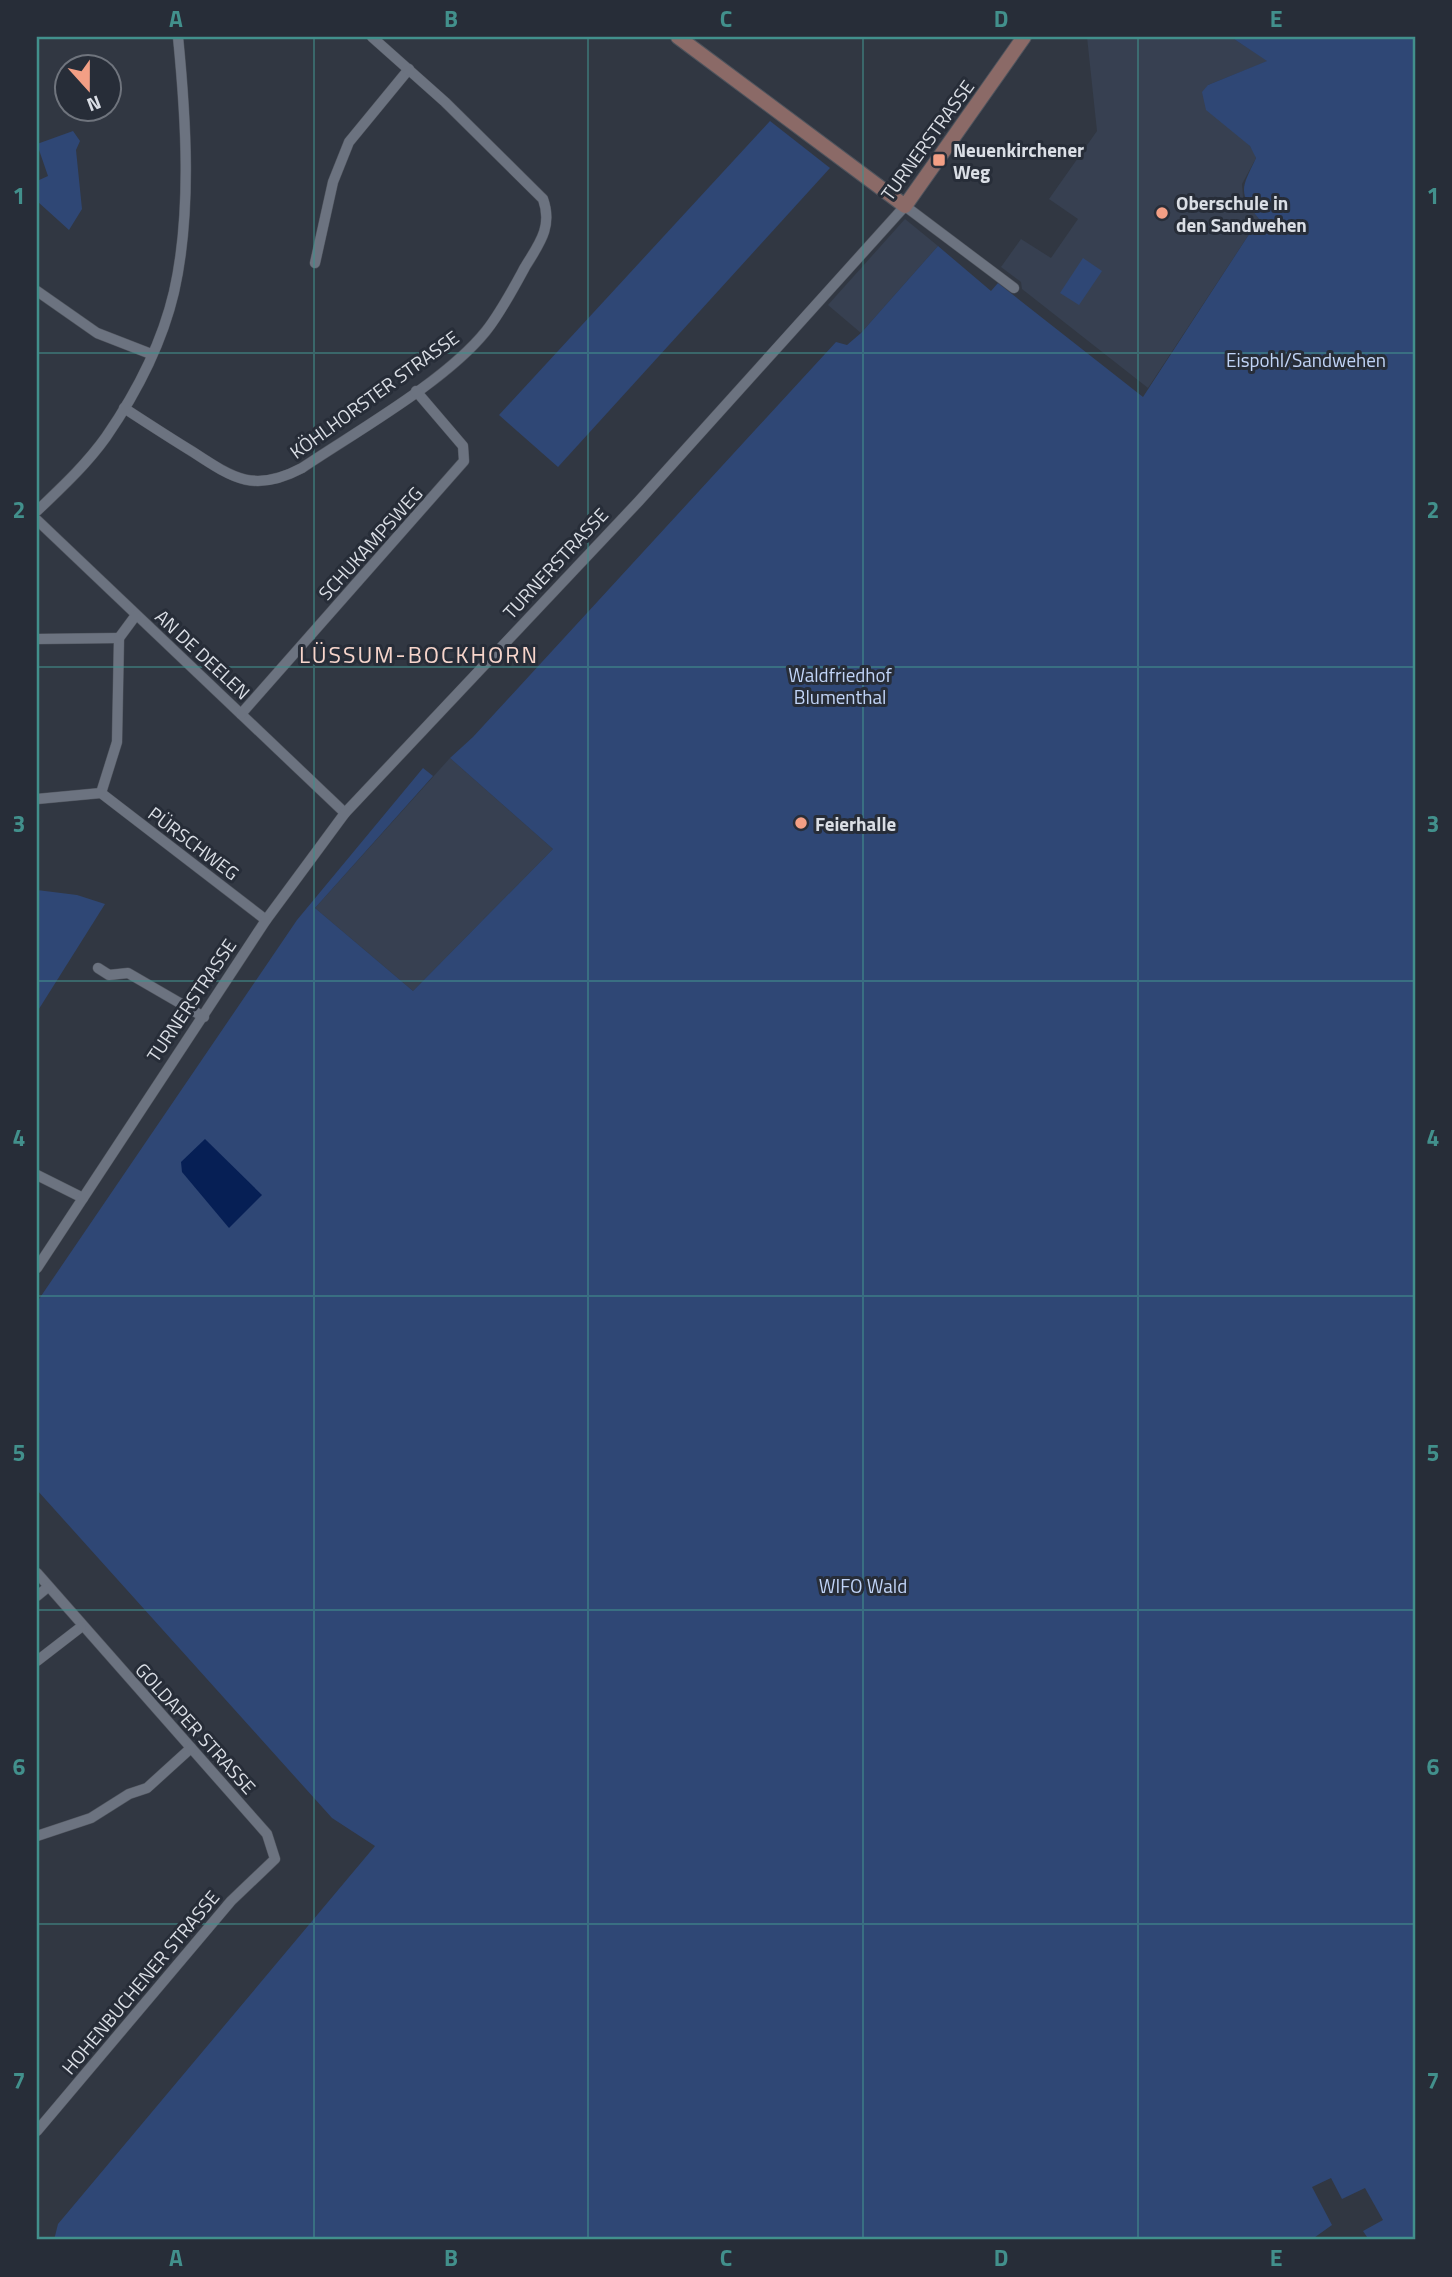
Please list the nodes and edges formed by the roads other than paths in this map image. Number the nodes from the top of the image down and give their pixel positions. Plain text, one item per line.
1 (178, 37) edge
2 (372, 37) edge
3 (678, 37) edge
4 (1024, 37) edge
5 (409, 69) junction
6 (905, 206) junction
7 (315, 263) dead end
8 (1014, 288) dead end
9 (37, 291) edge
10 (151, 354) junction
11 (416, 391) junction
12 (124, 408) junction
13 (37, 511) edge
14 (37, 520) edge
15 (136, 615) junction
16 (119, 638) junction
17 (37, 639) edge
18 (242, 713) junction
19 (101, 793) junction
20 (37, 799) edge
21 (345, 813) junction
22 (266, 920) junction
23 (98, 968) dead end
24 (204, 1017) junction
25 (37, 1175) edge
26 (83, 1198) junction
27 (37, 1268) edge
28 (37, 1573) edge
29 (48, 1587) junction
30 (37, 1596) edge
31 (81, 1627) junction
32 (37, 1661) edge
33 (191, 1748) junction
34 (37, 1836) edge
35 (275, 1859) joint
36 (37, 2132) edge

1 - 10 street
2 - 5 street, KÖHLHORSTER STRASSE
3 - 6 street
4 - 6 street, TURNERSTRASSE
5 - 7 street
5 - 11 street, KÖHLHORSTER STRASSE
6 - 8 street
6 - 21 street, TURNERSTRASSE
9 - 10 street
10 - 12 street
11 - 12 street, KÖHLHORSTER STRASSE
11 - 18 street, SCHUKAMPSWEG
12 - 13 street
14 - 15 street, AN DE DEELEN
15 - 16 street
15 - 18 street, AN DE DEELEN
16 - 17 street
16 - 19 street
18 - 21 street, AN DE DEELEN
19 - 20 street
19 - 22 street, PÜRSCHWEG
21 - 22 street, TURNERSTRASSE
22 - 24 street, TURNERSTRASSE
23 - 24 street
24 - 26 street, TURNERSTRASSE
25 - 26 street
26 - 27 street, TURNERSTRASSE
28 - 29 street, GOLDAPER STRASSE
29 - 30 street
29 - 31 street, GOLDAPER STRASSE
31 - 32 street
31 - 33 street, GOLDAPER STRASSE
33 - 34 street
33 - 35 street, GOLDAPER STRASSE
35 - 36 street, HOHENBUCHENER STRASSE

